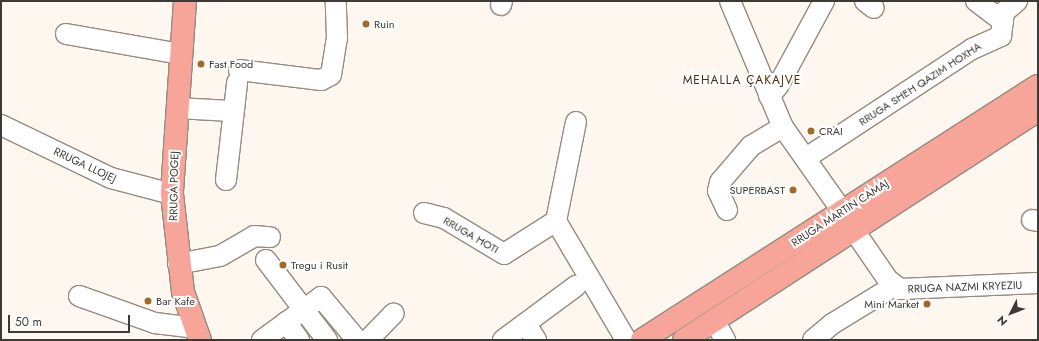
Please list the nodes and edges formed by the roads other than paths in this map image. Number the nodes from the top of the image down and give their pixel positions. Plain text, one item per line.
1 (185, 1) edge
2 (336, 1) edge
3 (730, 1) edge
4 (824, 1) edge
5 (976, 1) edge
6 (1017, 1) edge
7 (1003, 21) junction
8 (66, 34) dead end
9 (181, 54) junction
10 (1038, 86) edge
11 (768, 96) junction
12 (177, 108) junction
13 (1038, 110) edge
14 (231, 111) junction
15 (576, 122) dead end
16 (1, 125) edge
17 (783, 127) junction
18 (806, 158) junction
19 (226, 180) dead end
20 (172, 194) junction
21 (727, 210) dead end
22 (424, 213) dead end
23 (847, 220) junction
24 (556, 221) junction
25 (270, 237) dead end
26 (266, 260) dead end
27 (178, 264) junction
28 (1038, 284) edge
29 (576, 286) dead end
30 (894, 286) junction
31 (79, 296) dead end
32 (304, 310) junction
33 (394, 313) dead end
34 (714, 320) junction
35 (286, 322) junction
36 (531, 333) edge
37 (198, 334) edge
38 (815, 338) edge
39 (262, 340) edge
40 (299, 340) edge
41 (327, 340) edge
42 (357, 340) edge
43 (368, 340) edge
44 (503, 340) edge
45 (626, 340) edge
46 (642, 340) edge
47 (684, 340) edge
48 (725, 340) edge

1 - 9 main road, RRUGA POGEJ
2 - 14 street
3 - 11 street, RRUGA NAZMI KRYEZIU
4 - 11 street
5 - 7 street
6 - 7 street, RRUGA SHEH QAZIM HOXHA
7 - 18 street, RRUGA SHEH QAZIM HOXHA
8 - 9 street
9 - 12 main road, RRUGA POGEJ
10 - 23 main road, RRUGA MARTIN CAMAJ
11 - 17 street, RRUGA NAZMI KRYEZIU
12 - 14 street
12 - 20 main road, RRUGA POGEJ
13 - 23 main road, RRUGA MARTIN CAMAJ
14 - 19 street
15 - 24 street
16 - 20 street, RRUGA LLOJEJ
17 - 18 street, RRUGA NAZMI KRYEZIU
17 - 21 street
18 - 23 street, RRUGA NAZMI KRYEZIU
20 - 27 main road, RRUGA POGEJ
22 - 24 street, RRUGA HOTI
23 - 30 street, RRUGA NAZMI KRYEZIU
23 - 34 main road, RRUGA MARTIN CAMAJ
23 - 46 main road, RRUGA MARTIN CAMAJ
24 - 45 street
25 - 27 street
26 - 32 street
27 - 37 main road, RRUGA POGEJ
28 - 30 street, RRUGA NAZMI KRYEZIU
29 - 36 street
30 - 38 street, RRUGA NAZMI KRYEZIU
31 - 37 street
32 - 35 street
32 - 41 street
32 - 42 street
33 - 43 street
34 - 47 main road, RRUGA MARTIN CAMAJ
34 - 48 street
35 - 39 street
35 - 40 street
36 - 44 street

